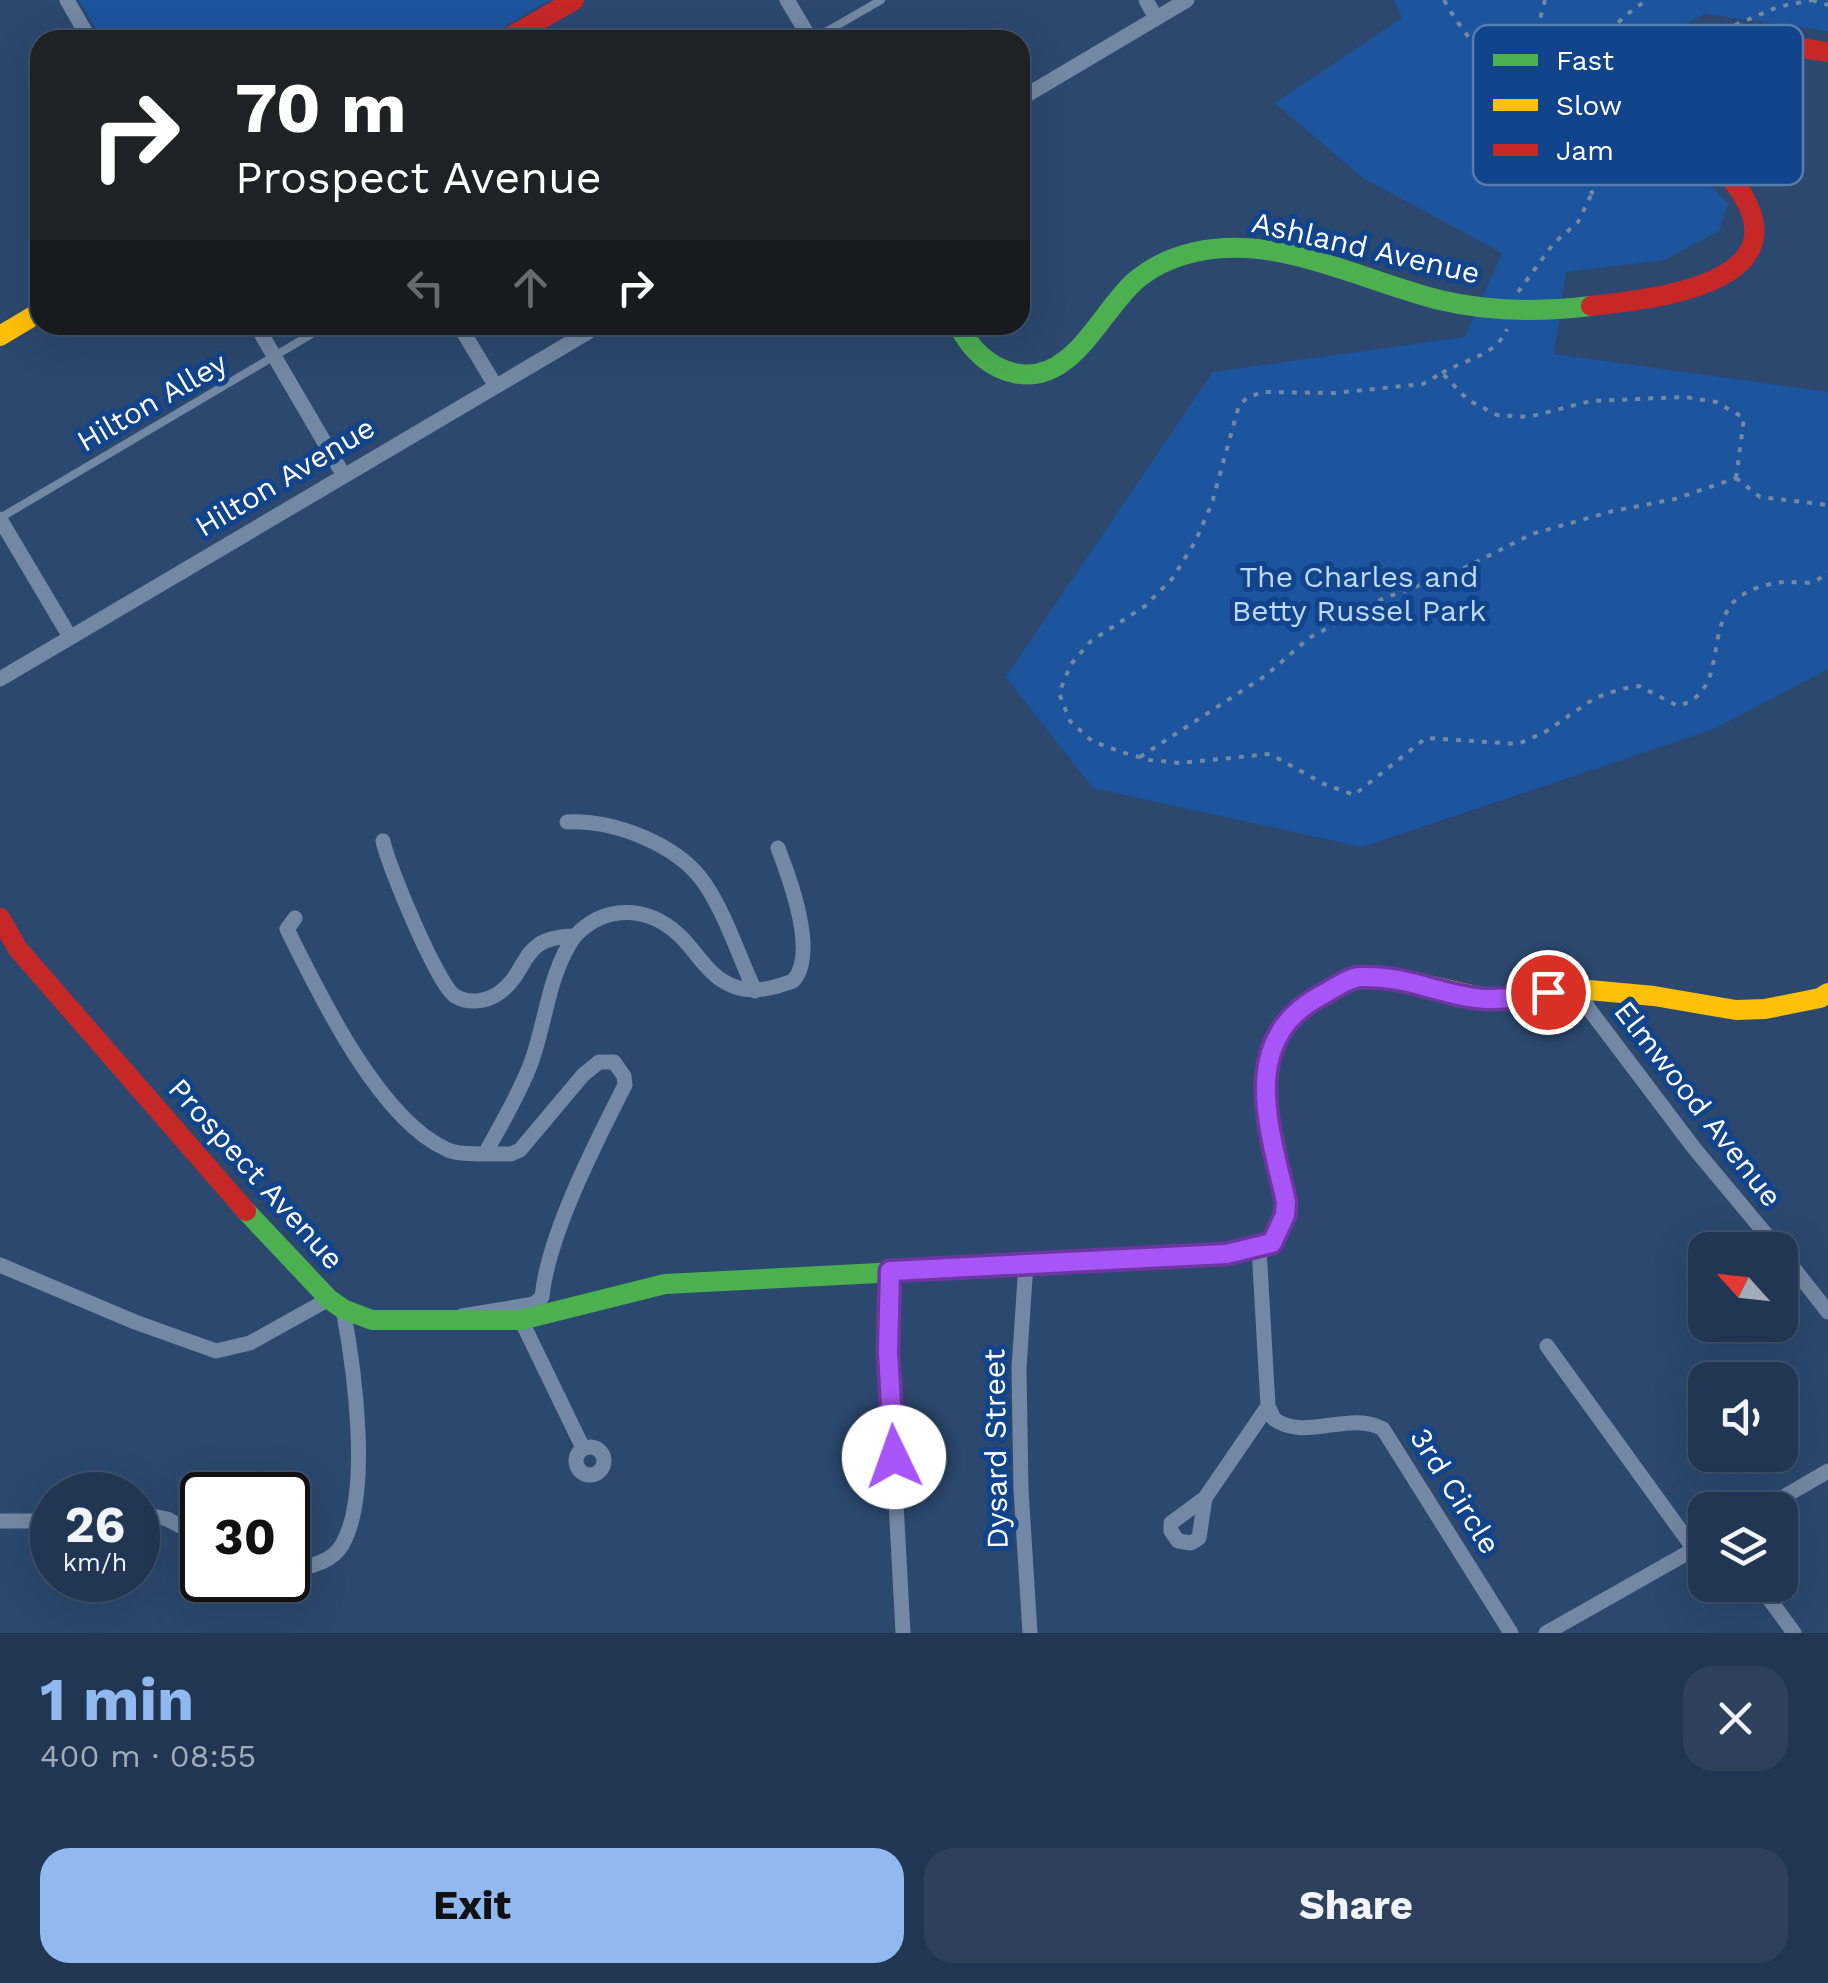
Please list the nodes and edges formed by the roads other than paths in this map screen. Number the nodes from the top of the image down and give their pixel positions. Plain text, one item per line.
1 (67, 0) edge
2 (574, 0) edge
3 (787, 0) edge
4 (881, 0) edge
5 (1146, 0) edge
6 (1187, 0) edge
7 (1156, 18) junction
8 (84, 30) edge
9 (522, 30) edge
10 (806, 30) edge
11 (829, 30) edge
12 (1803, 50) edge
13 (1828, 52) edge
14 (1030, 93) edge
15 (1737, 185) edge
16 (30, 318) edge
17 (262, 335) edge
18 (309, 335) edge
19 (465, 335) edge
20 (582, 335) edge
21 (964, 335) edge
22 (0, 336) edge
23 (274, 356) junction
24 (495, 385) junction
25 (343, 474) junction
26 (0, 518) edge
27 (70, 637) junction
28 (0, 679) edge
29 (567, 822) dead end
30 (383, 841) dead end
31 (778, 848) dead end
32 (0, 918) edge
33 (295, 918) dead end
34 (575, 936) junction
35 (1578, 989) junction
36 (755, 991) junction
37 (1828, 993) edge
38 (484, 1154) junction
39 (1764, 1232) edge
40 (1259, 1248) junction
41 (1026, 1263) junction
42 (0, 1264) edge
43 (890, 1271) junction
44 (1798, 1274) edge
45 (336, 1304) junction
46 (1828, 1312) edge
47 (521, 1320) junction
48 (434, 1322) junction
49 (1546, 1346) dead end
50 (1268, 1406) junction
51 (582, 1448) dead end
52 (1828, 1472) edge
53 (1793, 1492) edge
54 (1205, 1498) dead end
55 (0, 1521) edge
56 (30, 1521) edge
57 (1688, 1530) edge
58 (1688, 1553) edge
59 (310, 1566) edge
60 (1771, 1602) edge
61 (902, 1633) edge
62 (1030, 1633) edge
63 (1511, 1633) edge
64 (1546, 1633) edge
65 (1794, 1633) edge

1 - 8 street
2 - 9 street
3 - 10 street
4 - 11 lane
5 - 7 street
6 - 7 street
7 - 14 street
12 - 13 street, Ashland Avenue
15 - 21 street, Ashland Avenue
16 - 22 street
17 - 23 street
18 - 23 lane, Hilton Alley
19 - 24 street
20 - 24 street, Hilton Avenue
23 - 25 street
23 - 26 lane, Hilton Alley
24 - 25 street, Hilton Avenue
25 - 27 street, Hilton Avenue
26 - 27 street
27 - 28 street, Hilton Avenue
29 - 36 street
30 - 34 street
31 - 36 street
32 - 45 street, Prospect Avenue
33 - 38 street
34 - 36 street
34 - 38 street
35 - 37 street
35 - 39 street, Elmwood Avenue
35 - 40 street
38 - 48 street
40 - 41 street, Prospect Avenue
40 - 50 street
41 - 43 street, Prospect Avenue
41 - 62 street, Dysard Street
42 - 45 street
43 - 47 street, Prospect Avenue
43 - 61 street
44 - 46 street, Elmwood Avenue
45 - 48 street, Prospect Avenue
45 - 59 street
47 - 48 street, Prospect Avenue
47 - 51 street
49 - 57 street
50 - 54 street
50 - 63 street, 3rd Circle
52 - 53 street
55 - 56 street
58 - 64 street
60 - 65 street

